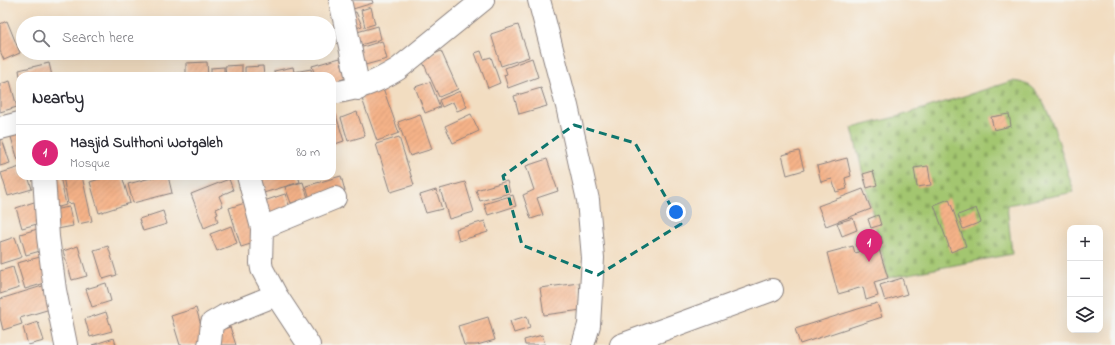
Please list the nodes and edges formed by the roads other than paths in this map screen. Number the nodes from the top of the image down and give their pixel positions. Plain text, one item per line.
1 (340, 0) edge
2 (483, 0) edge
3 (539, 0) edge
4 (358, 82) junction
5 (336, 91) edge
6 (16, 124) edge
7 (0, 128) edge
8 (44, 180) edge
9 (249, 180) edge
10 (335, 198) dead end
11 (262, 228) junction
12 (772, 290) dead end
13 (276, 295) junction
14 (66, 345) edge
15 (209, 345) edge
16 (309, 345) edge
17 (583, 345) edge
18 (621, 345) edge

1 - 4 street
2 - 4 street
3 - 17 street
4 - 5 street
6 - 7 street
8 - 14 street
9 - 11 street
10 - 11 street
11 - 13 street
12 - 18 street
13 - 15 street
13 - 16 street

